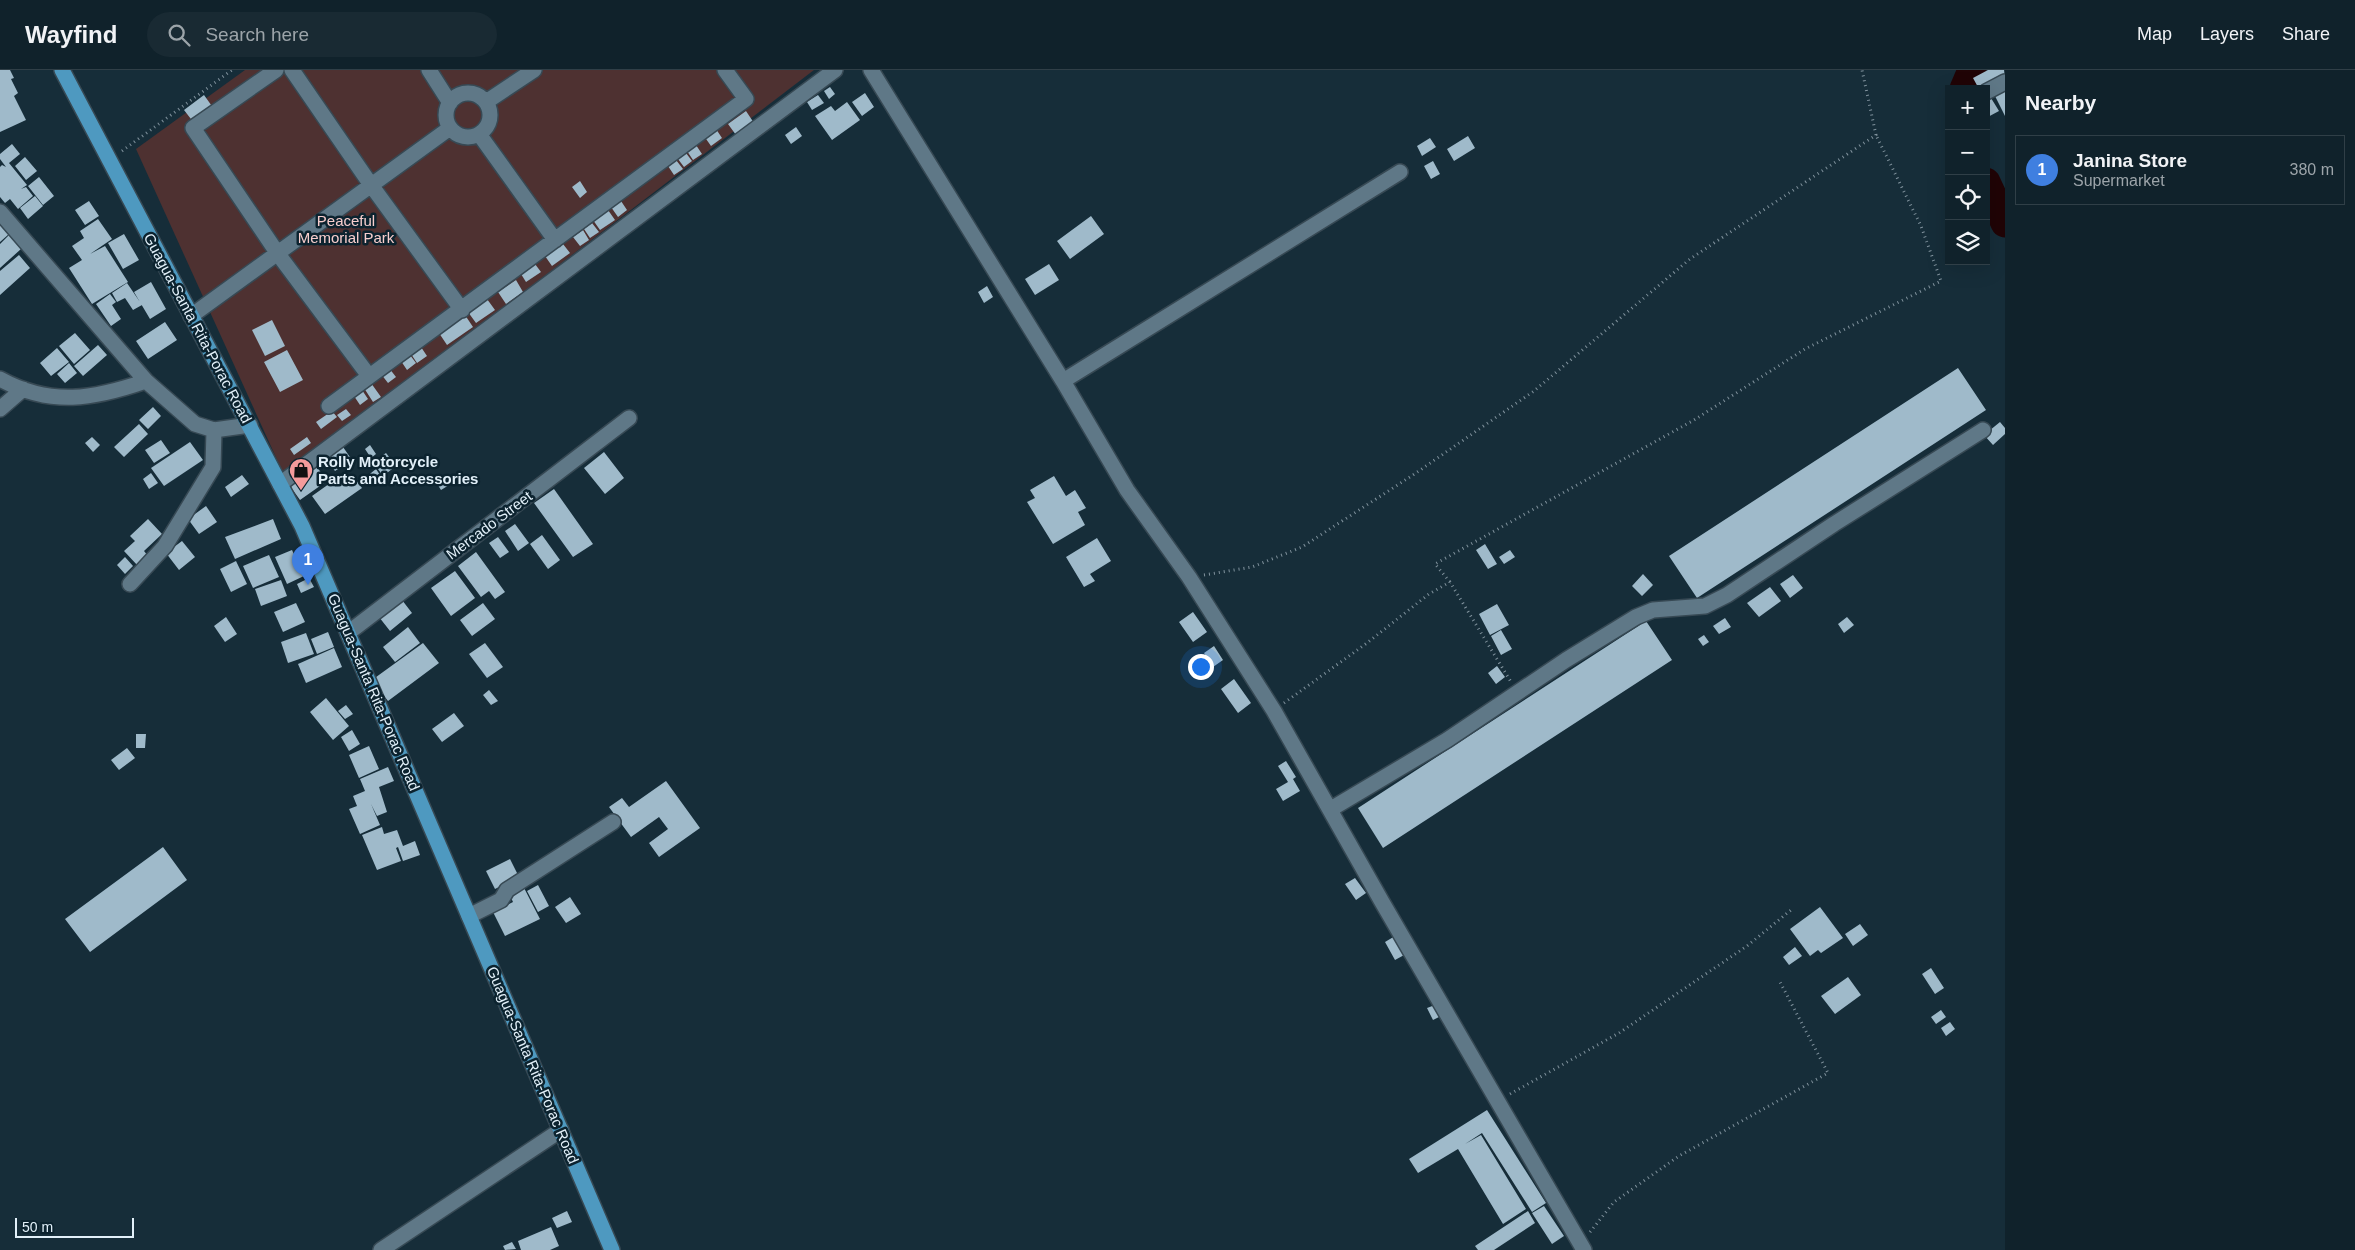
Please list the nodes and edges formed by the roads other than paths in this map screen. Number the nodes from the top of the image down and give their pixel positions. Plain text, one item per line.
1 (62, 70) edge
2 (276, 70) edge
3 (292, 70) edge
4 (429, 70) edge
5 (534, 70) edge
6 (725, 70) edge
7 (834, 70) edge
8 (871, 70) edge
9 (2005, 82) edge
10 (1990, 90) edge
11 (486, 102) junction
12 (450, 103) junction
13 (450, 128) junction
14 (479, 134) junction
15 (1400, 172) dead end
16 (371, 185) junction
17 (0, 212) edge
18 (556, 240) junction
19 (278, 254) junction
20 (462, 310) junction
21 (192, 316) junction
22 (369, 376) junction
23 (0, 379) edge
24 (146, 381) junction
25 (1063, 381) junction
26 (23, 389) junction
27 (329, 406) dead end
28 (0, 409) edge
29 (629, 418) dead end
30 (250, 425) junction
31 (214, 430) junction
32 (1983, 430) dead end
33 (280, 484) junction
34 (130, 584) dead end
35 (348, 633) junction
36 (1331, 809) junction
37 (613, 822) dead end
38 (469, 916) junction
39 (561, 1130) junction
40 (1579, 1248) edge
41 (381, 1250) edge
42 (612, 1250) edge

1 - 21 main road, Guagua-Santa Rita-Porac Road
2 - 19 street
3 - 16 street
4 - 12 street
5 - 11 street
6 - 18 street
7 - 33 street
8 - 25 street
9 - 10 street
11 - 12 street
11 - 14 street
12 - 13 street
13 - 14 street
13 - 16 street
14 - 18 street
15 - 25 street
16 - 19 street
16 - 20 street
17 - 24 street
18 - 20 street
19 - 21 street
19 - 22 street
20 - 22 street
21 - 30 main road, Guagua-Santa Rita-Porac Road
22 - 27 street
23 - 26 street
24 - 26 street
24 - 31 street
25 - 36 street
26 - 28 street
29 - 35 street, Mercado Street
30 - 31 street
30 - 33 main road, Guagua-Santa Rita-Porac Road
31 - 34 street
32 - 36 street
33 - 35 main road, Guagua-Santa Rita-Porac Road
35 - 38 main road, Guagua-Santa Rita-Porac Road
36 - 40 street
37 - 38 street
38 - 39 main road, Guagua-Santa Rita-Porac Road
39 - 41 street
39 - 42 main road, Guagua-Santa Rita-Porac Road

